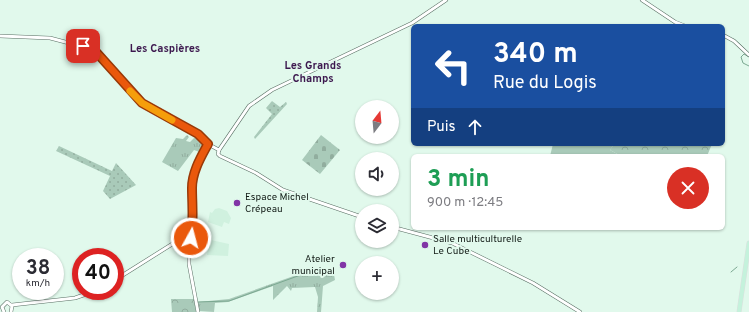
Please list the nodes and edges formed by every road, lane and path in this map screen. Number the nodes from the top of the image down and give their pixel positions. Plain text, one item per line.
1 (446, 0) edge
2 (642, 0) edge
3 (680, 24) edge
4 (0, 36) edge
5 (725, 36) edge
6 (749, 55) edge
7 (208, 144) junction
8 (219, 150) junction
9 (355, 215) edge
10 (399, 229) edge
11 (192, 231) junction
12 (186, 235) junction
13 (191, 238) junction
14 (749, 243) edge
15 (124, 274) edge
16 (72, 298) edge
17 (2, 304) edge
18 (12, 304) junction
19 (24, 304) junction
20 (2, 309) edge
21 (12, 311) edge
22 (198, 312) edge
23 (580, 312) edge
24 (739, 312) edge

1 - 8 street
2 - 3 street
4 - 7 street
5 - 6 street
7 - 8 street
7 - 11 street
8 - 9 street
10 - 23 street
11 - 12 street
11 - 13 street
12 - 13 street
12 - 15 street
13 - 22 street
14 - 24 main road
16 - 19 street
17 - 18 street
17 - 20 street
18 - 19 street
18 - 21 street
19 - 21 street

